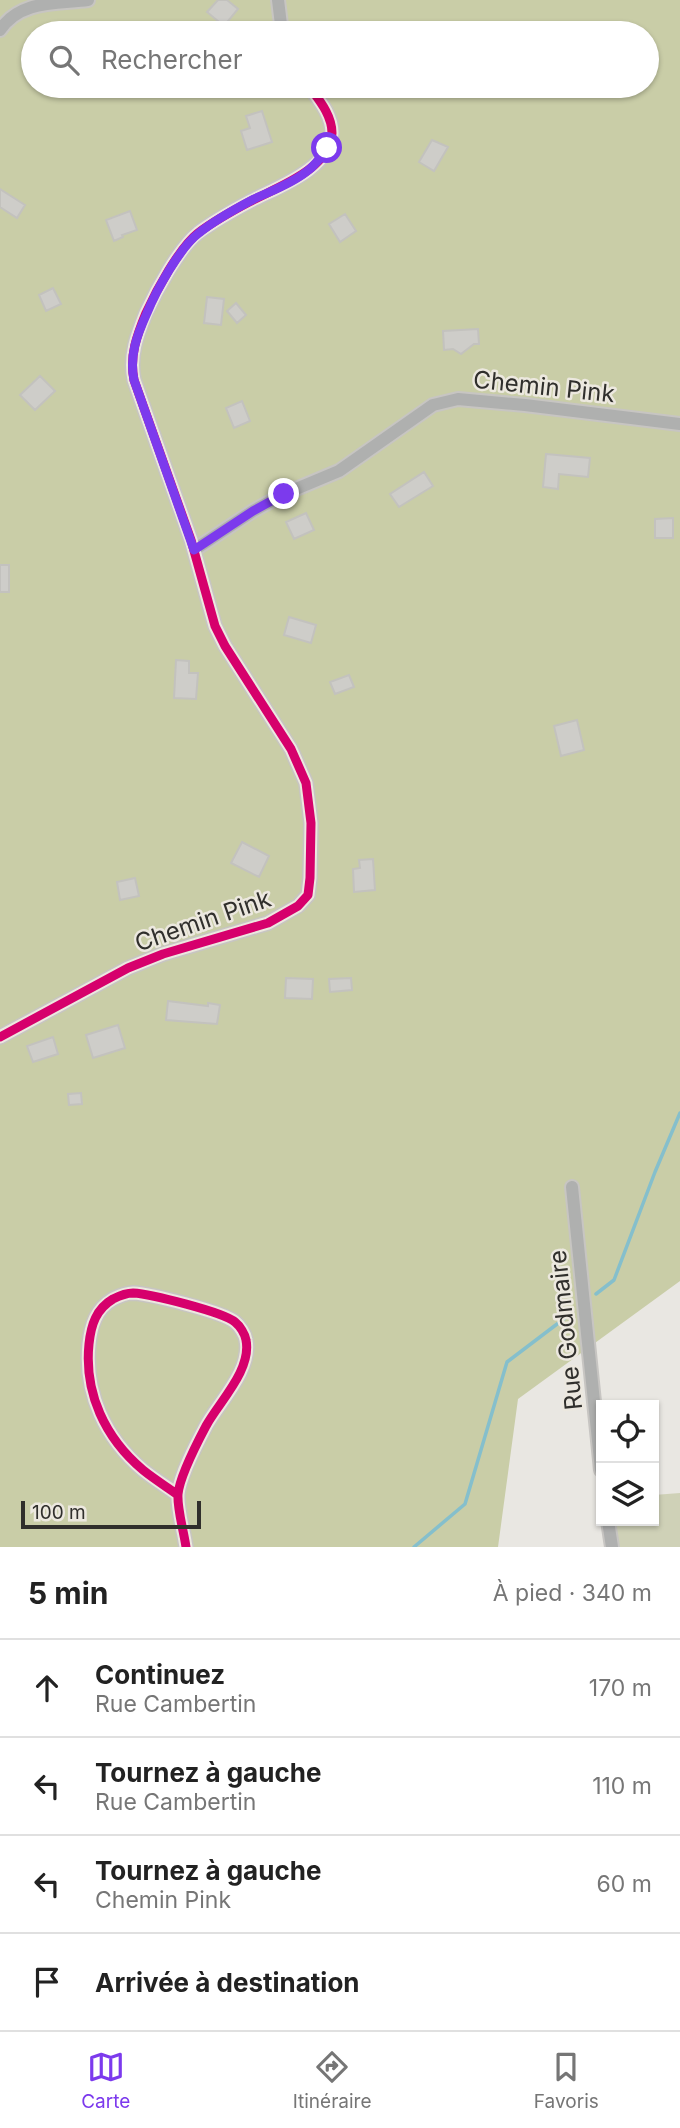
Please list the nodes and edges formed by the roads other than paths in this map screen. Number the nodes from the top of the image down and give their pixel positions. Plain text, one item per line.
1 (88, 0) edge
2 (278, 0) edge
3 (281, 21) edge
4 (0, 30) edge
5 (317, 98) edge
6 (680, 424) edge
7 (194, 550) junction
8 (0, 1037) edge
9 (572, 1187) dead end
10 (600, 1463) edge
11 (178, 1495) junction
12 (609, 1526) edge
13 (186, 1547) edge
14 (612, 1547) edge

1 - 4 street
2 - 3 street
5 - 7 street
6 - 7 street, Chemin Pink
7 - 8 street, Chemin Pink
9 - 10 street, Rue Godmaire
11 - 11 street
11 - 13 street
12 - 14 street

